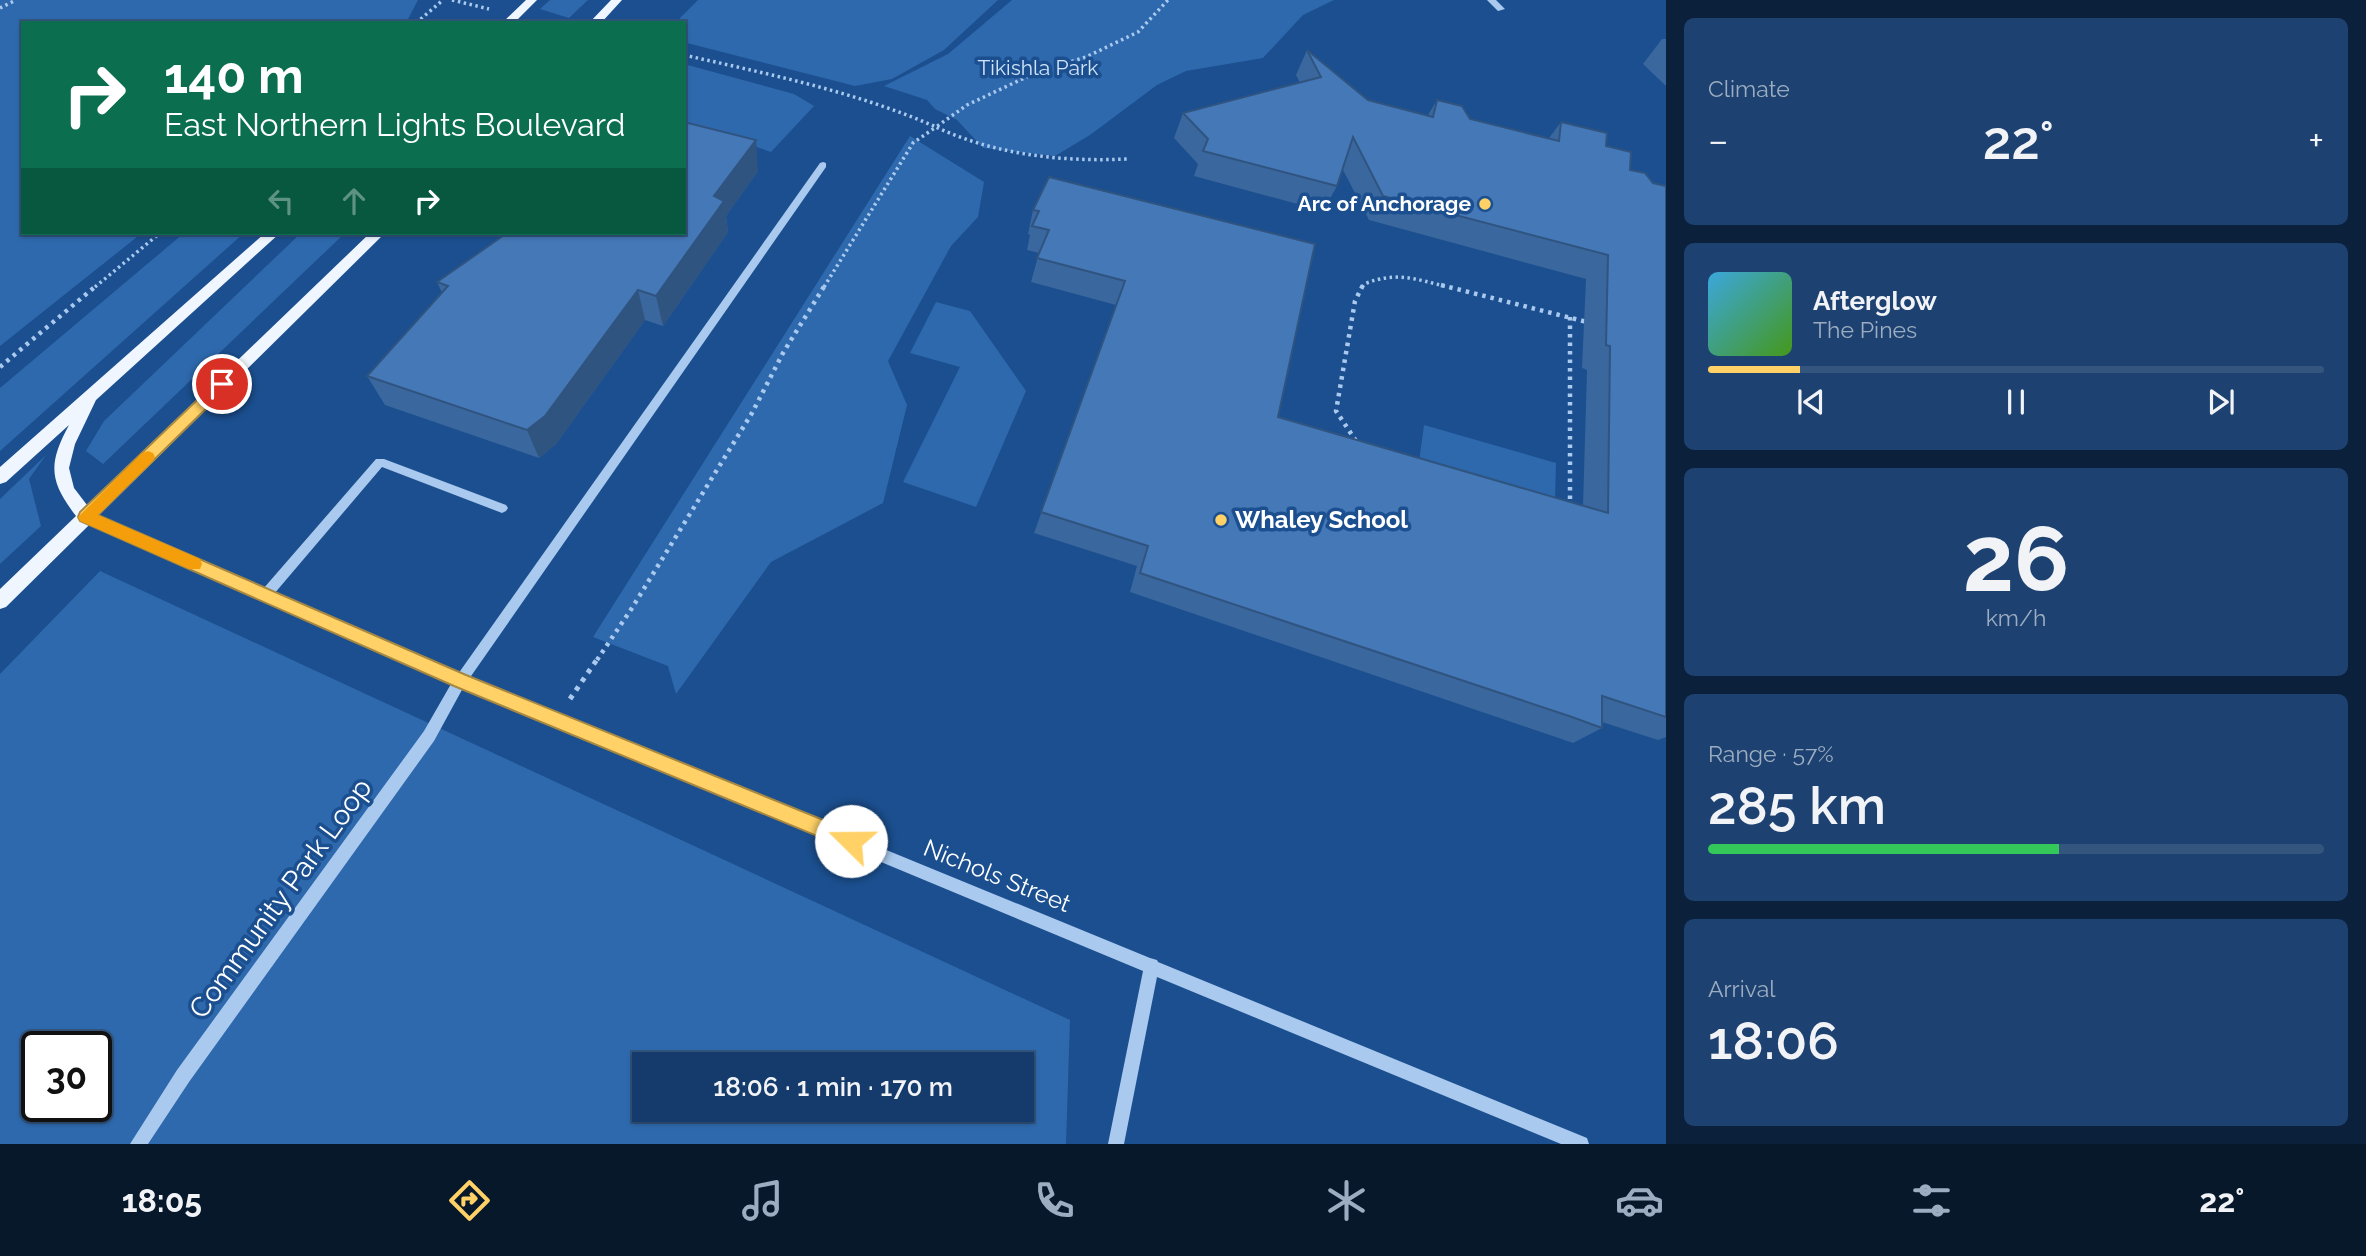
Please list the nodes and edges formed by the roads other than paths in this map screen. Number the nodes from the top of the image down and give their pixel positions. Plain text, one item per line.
1 (532, 0) edge
2 (617, 0) edge
3 (1491, 0) edge
4 (1501, 9) dead end
5 (509, 21) edge
6 (596, 21) edge
7 (822, 165) dead end
8 (271, 235) edge
9 (376, 235) edge
10 (94, 393) junction
11 (0, 477) edge
12 (502, 508) dead end
13 (86, 517) junction
14 (265, 595) junction
15 (0, 601) edge
16 (460, 681) junction
17 (1152, 965) junction
18 (138, 1144) edge
19 (1116, 1144) edge
20 (1581, 1144) edge

1 - 5 main road
2 - 6 main road
3 - 4 street
7 - 16 street, Community Park Loop
8 - 10 main road
9 - 13 main road
10 - 11 main road
10 - 13 main road
12 - 14 street
13 - 14 street, Nichols Street
13 - 15 main road
14 - 16 street, Nichols Street
16 - 17 street, Nichols Street
16 - 18 street, Community Park Loop
17 - 19 street
17 - 20 street, Nichols Street

